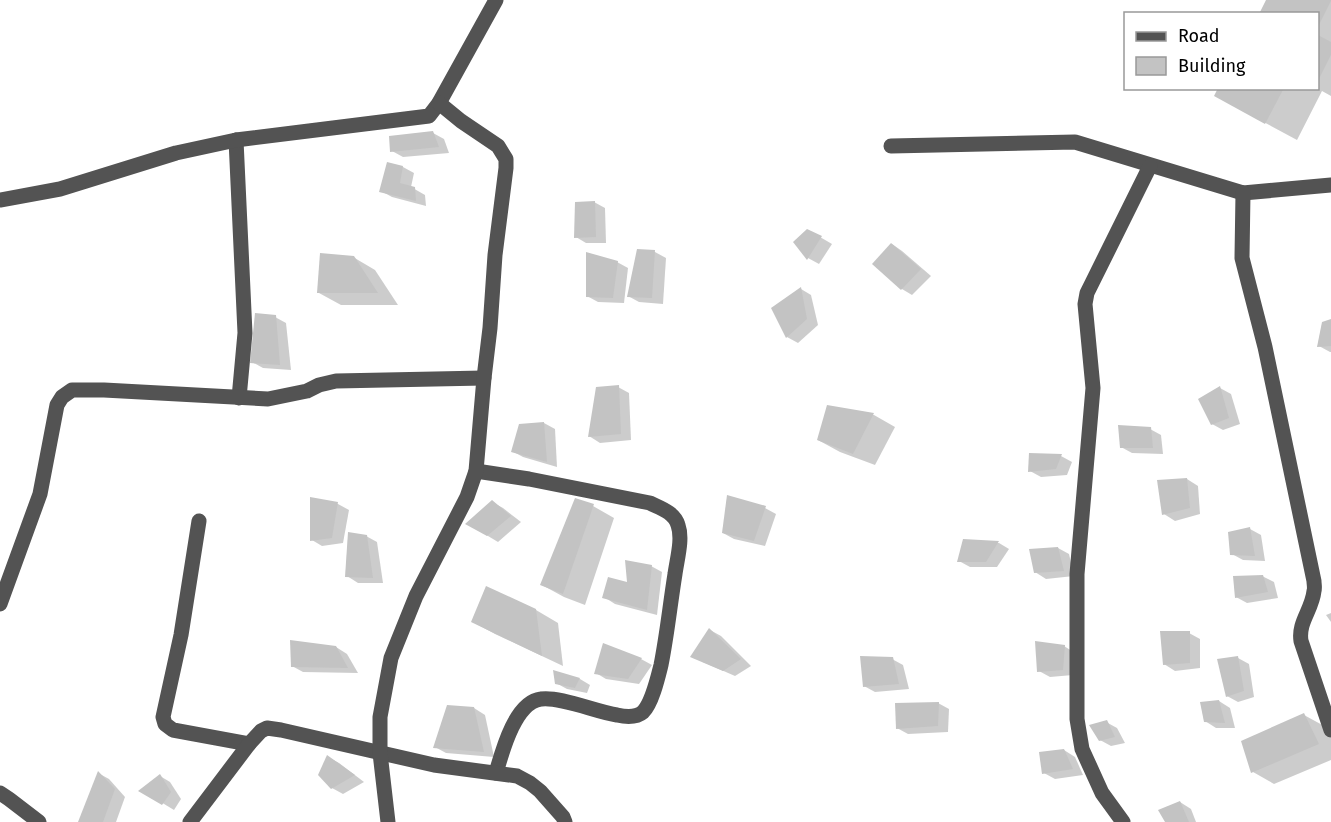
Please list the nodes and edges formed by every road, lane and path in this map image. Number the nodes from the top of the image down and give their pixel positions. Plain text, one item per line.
1 (496, 0) edge
2 (439, 103) junction
3 (236, 140) junction
4 (891, 146) dead end
5 (1150, 166) junction
6 (1331, 185) edge
7 (1243, 193) junction
8 (0, 200) edge
9 (484, 378) junction
10 (239, 399) junction
11 (476, 471) junction
12 (199, 521) dead end
13 (0, 604) edge
14 (1331, 730) edge
15 (249, 744) junction
16 (380, 753) junction
17 (496, 773) junction
18 (0, 793) edge
19 (39, 822) edge
20 (190, 822) edge
21 (388, 822) edge
22 (566, 822) edge
23 (1123, 822) edge

1 - 2 street
2 - 3 street
2 - 9 street
3 - 8 street
3 - 10 street
4 - 5 street
5 - 7 street
5 - 23 street
6 - 7 street
7 - 14 street
9 - 10 street
9 - 11 street
10 - 13 street
11 - 16 street
11 - 17 street
12 - 15 street
15 - 16 street
15 - 20 street
16 - 17 street
16 - 21 street
17 - 22 street
18 - 19 street

